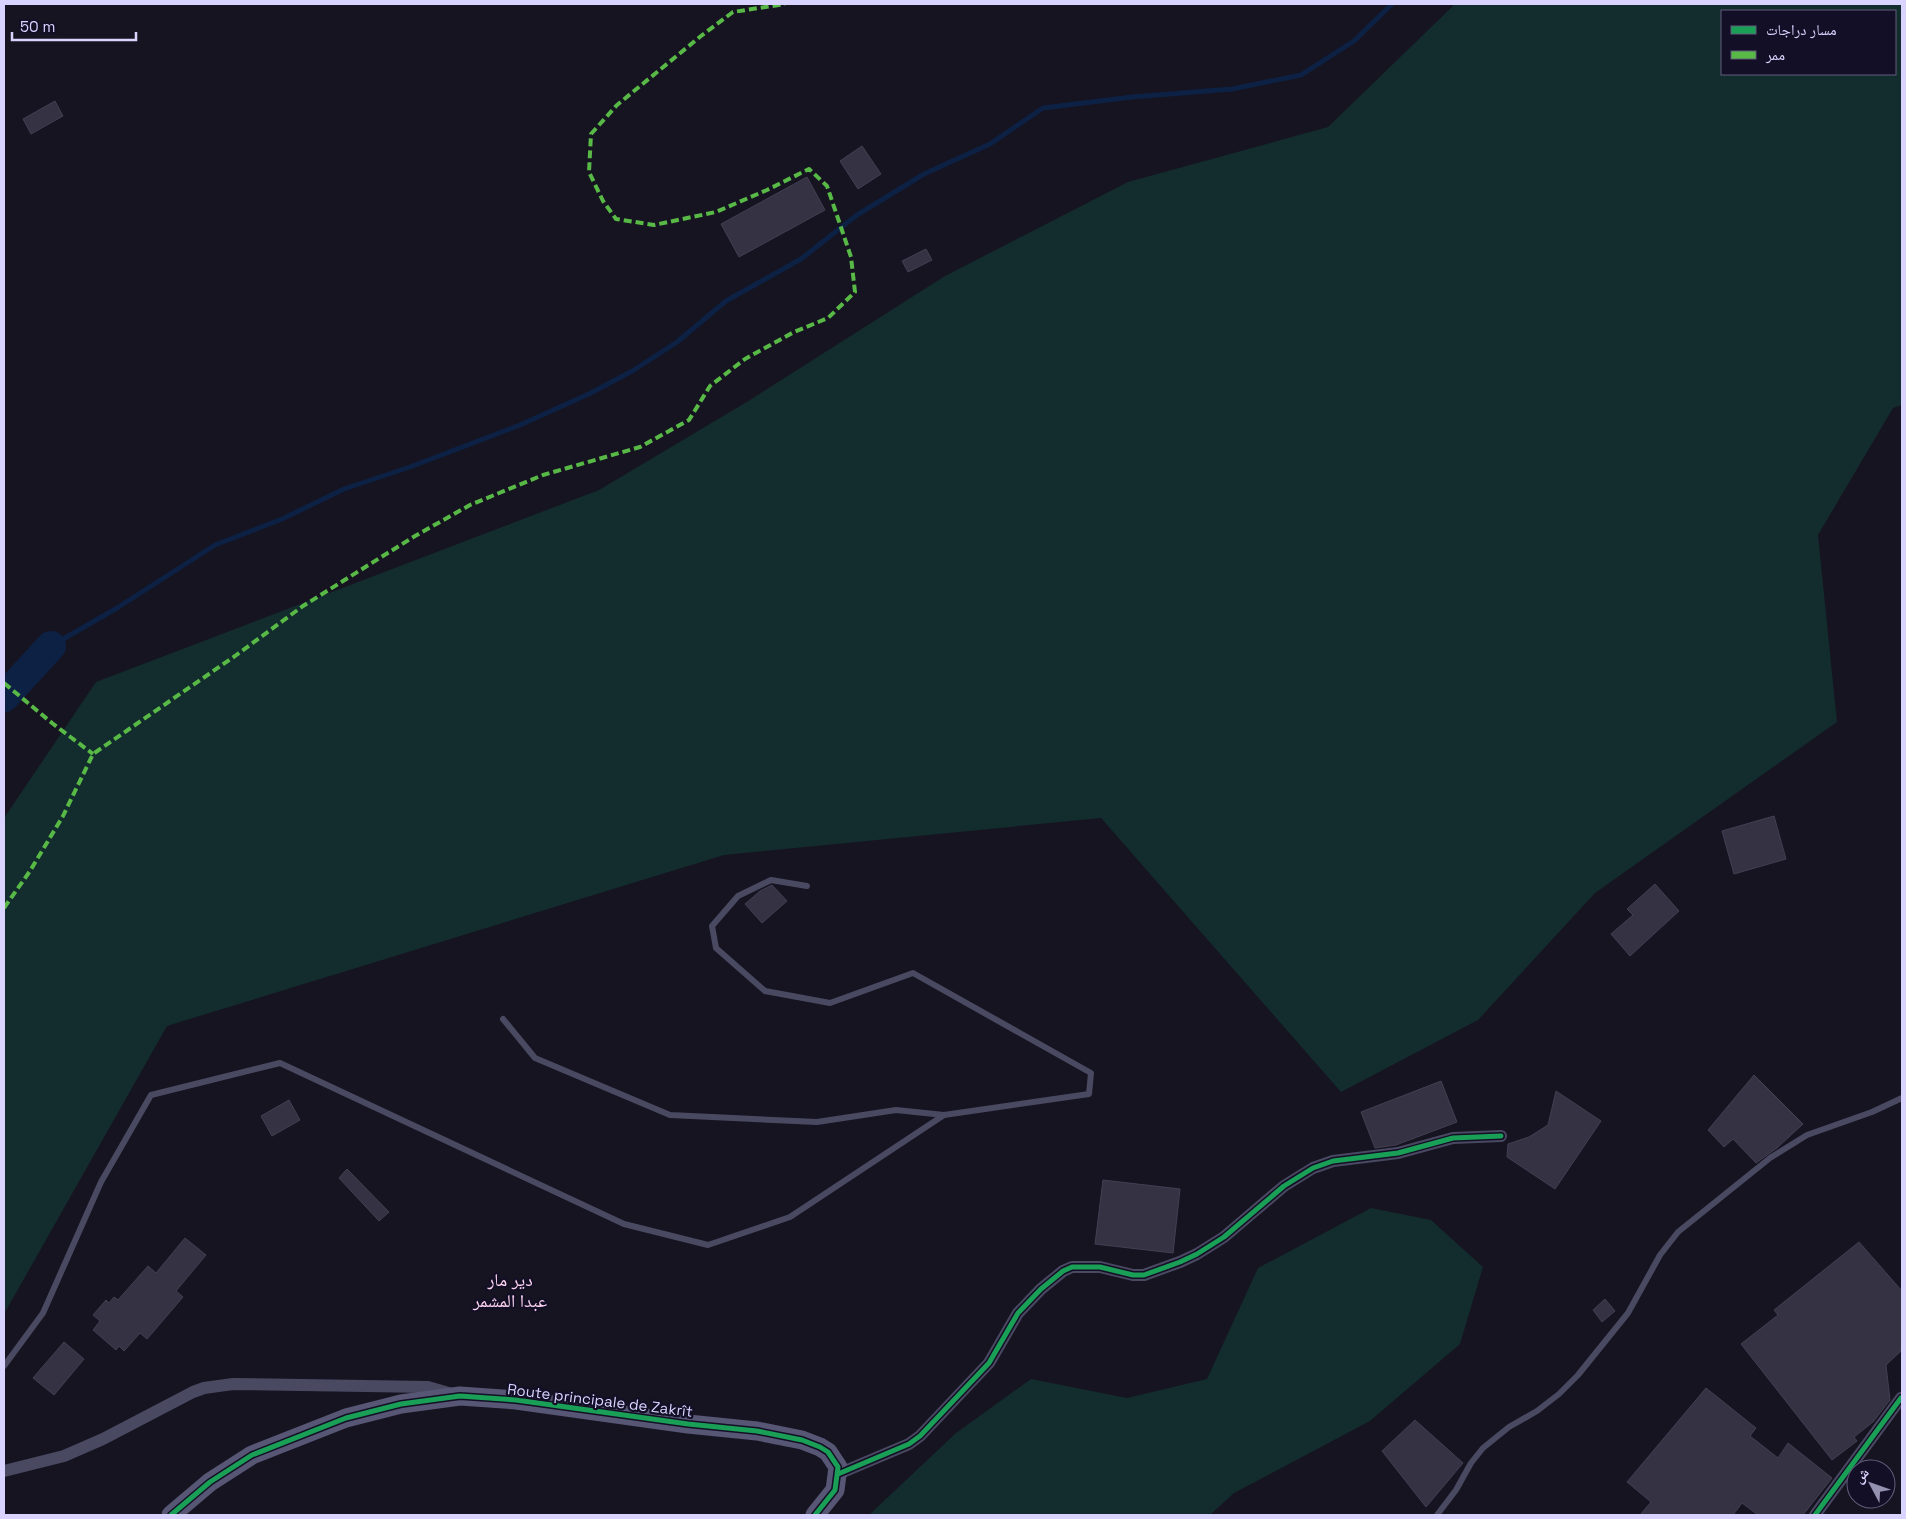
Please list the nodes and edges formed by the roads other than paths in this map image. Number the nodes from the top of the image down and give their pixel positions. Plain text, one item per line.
1 (806, 886) dead end
2 (503, 1019) dead end
3 (1902, 1098) edge
4 (944, 1115) junction
5 (1501, 1136) dead end
6 (4, 1366) edge
7 (460, 1396) junction
8 (1901, 1398) dead end
9 (4, 1471) edge
10 (838, 1474) junction
11 (171, 1515) edge
12 (815, 1515) edge
13 (1437, 1515) edge
14 (1815, 1515) edge

1 - 4 lane
2 - 4 lane
3 - 13 lane
4 - 6 lane
5 - 10 street
7 - 9 street
7 - 10 street, Route principale de Zakrît
7 - 11 street, Route principale de Zakrît
8 - 14 street
10 - 12 street

